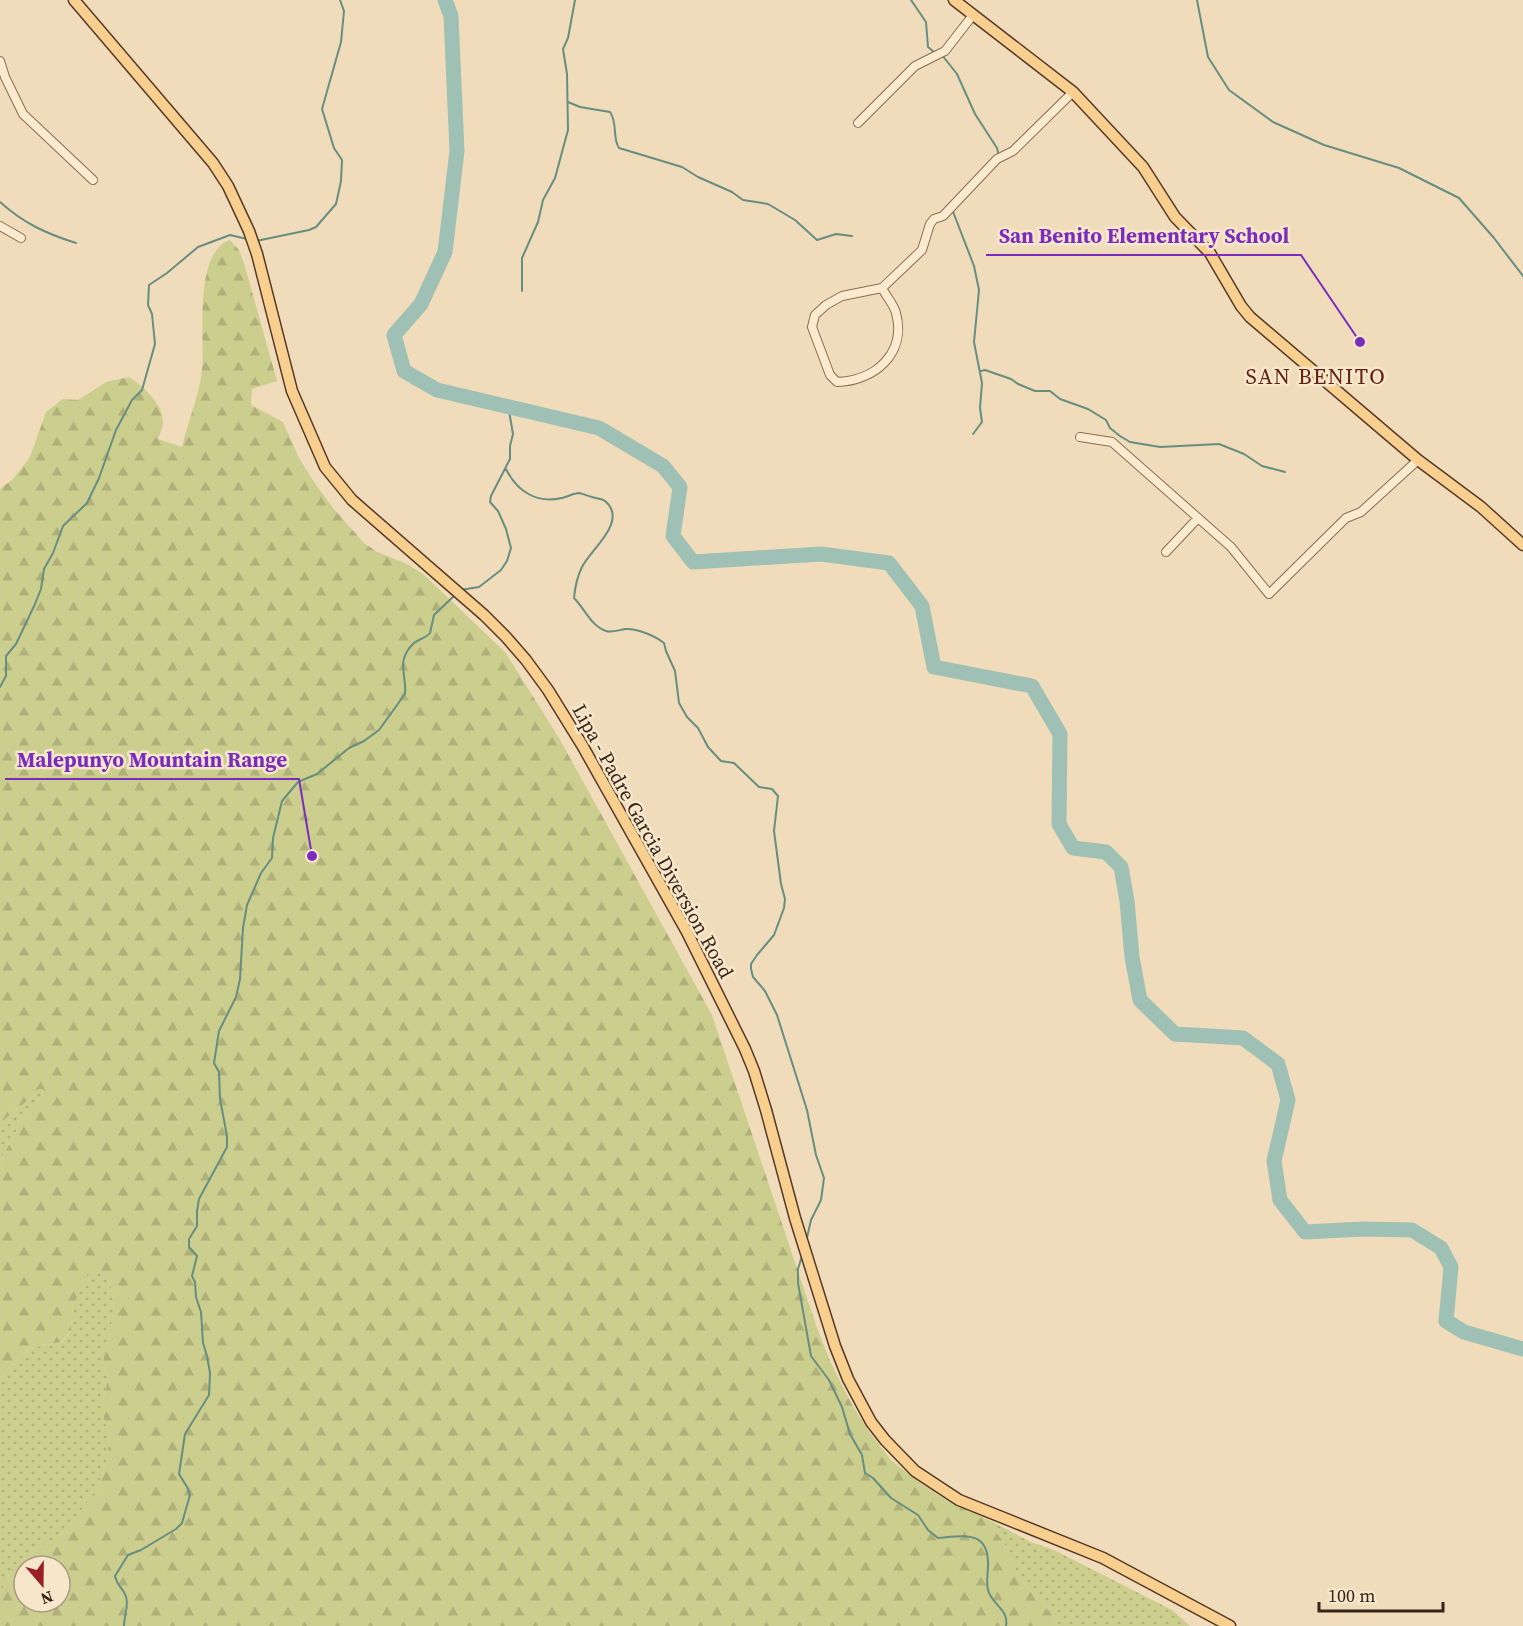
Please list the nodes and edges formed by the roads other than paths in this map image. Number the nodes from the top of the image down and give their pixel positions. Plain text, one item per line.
1 (74, 0) edge
2 (954, 0) edge
3 (974, 15) junction
4 (0, 61) edge
5 (1073, 92) junction
6 (858, 123) dead end
7 (93, 180) dead end
8 (0, 226) edge
9 (21, 238) dead end
10 (882, 288) junction
11 (1080, 436) dead end
12 (1418, 460) junction
13 (1198, 518) junction
14 (1523, 545) edge
15 (1166, 552) dead end
16 (1230, 1626) edge

1 - 16 main road, Lipa - Padre Garcia Diversion Road
2 - 3 main road
3 - 5 main road
3 - 6 street
4 - 7 street
5 - 10 street
5 - 12 main road
8 - 9 street
10 - 10 street
11 - 13 street
12 - 13 street
12 - 14 main road
13 - 15 street

